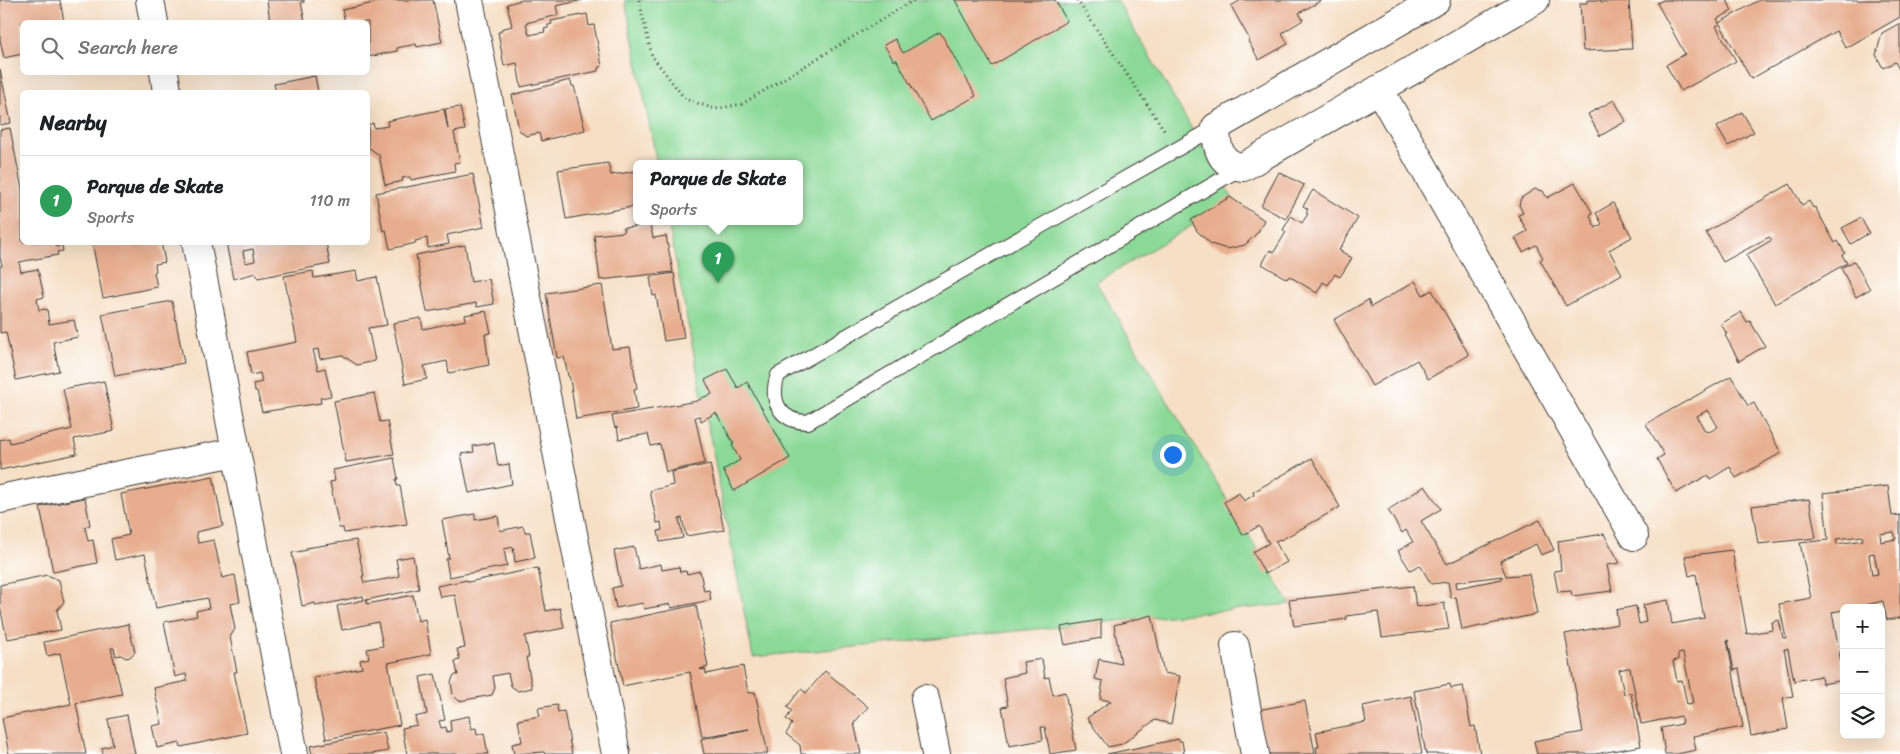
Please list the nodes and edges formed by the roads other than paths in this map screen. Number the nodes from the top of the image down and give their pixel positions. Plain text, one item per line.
1 (150, 0) edge
2 (470, 0) edge
3 (1436, 0) edge
4 (1535, 0) edge
5 (154, 20) edge
6 (164, 75) edge
7 (1379, 89) junction
8 (167, 90) edge
9 (1216, 127) junction
10 (1243, 167) junction
11 (197, 245) edge
12 (235, 452) junction
13 (0, 499) edge
14 (1634, 536) dead end
15 (1234, 646) dead end
16 (926, 700) dead end
17 (294, 754) edge
18 (616, 754) edge
19 (936, 754) edge
20 (1255, 754) edge

1 - 5 street
2 - 18 street
3 - 9 street
4 - 7 street
6 - 8 street
7 - 10 street
7 - 14 street
9 - 10 street
9 - 10 lane
11 - 12 street
12 - 13 street
12 - 17 street
15 - 20 street
16 - 19 street

